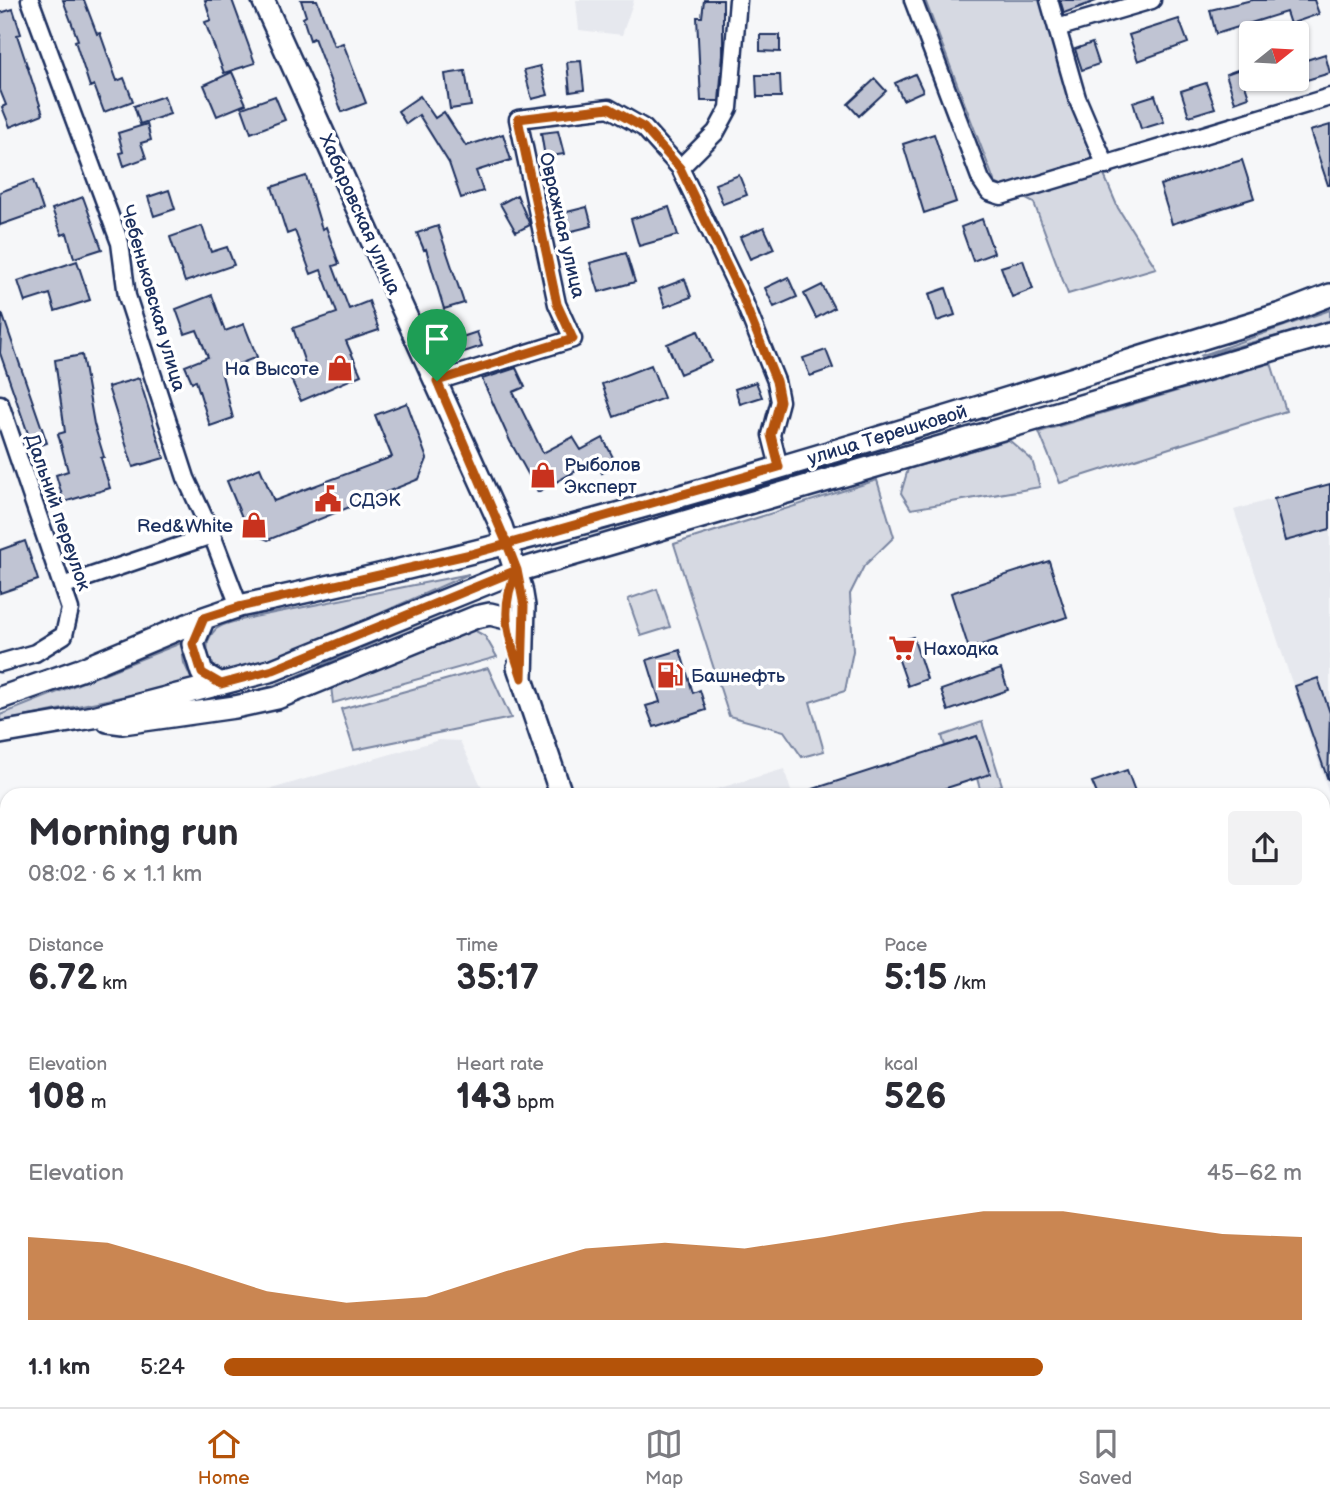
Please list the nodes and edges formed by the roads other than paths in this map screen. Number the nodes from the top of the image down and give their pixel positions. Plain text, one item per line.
1 (30, 0) edge
2 (263, 0) edge
3 (738, 0) edge
4 (913, 0) edge
5 (1049, 0) edge
6 (1152, 0) edge
7 (1057, 27) junction
8 (1330, 97) edge
9 (1106, 166) junction
10 (680, 168) junction
11 (1330, 295) edge
12 (1330, 333) edge
13 (437, 381) junction
14 (0, 404) edge
15 (779, 467) junction
16 (212, 535) junction
17 (507, 544) junction
18 (517, 570) junction
19 (62, 586) junction
20 (239, 607) junction
21 (204, 618) junction
22 (506, 618) junction
23 (0, 663) edge
24 (522, 678) junction
25 (221, 684) junction
26 (0, 698) edge
27 (93, 718) junction
28 (0, 733) edge
29 (559, 788) edge

1 - 16 street, Чебеньковская улица
2 - 13 main road, Хабаровская улица
3 - 10 street
4 - 9 street
5 - 7 street
6 - 7 street
7 - 9 street
8 - 9 street
10 - 13 street, Овражная улица
10 - 15 street, Овражная улица
11 - 15 main road, улица Терешковой
12 - 18 main road, улица Терешковой
13 - 17 main road, Хабаровская улица
14 - 19 street, Дальний переулок
15 - 17 main road, улица Терешковой
16 - 19 street
16 - 20 street, Чебеньковская улица
17 - 18 main road, Хабаровская улица
17 - 20 main road, улица Терешковой
18 - 22 main road
18 - 24 main road, Хабаровская улица
18 - 25 main road, улица Терешковой
19 - 23 street, Дальний переулок
20 - 21 main road, улица Терешковой
21 - 25 main road
21 - 26 main road, улица Терешковой
22 - 24 main road
22 - 27 main road
24 - 29 main road
25 - 27 main road, улица Терешковой
27 - 28 main road, улица Терешковой

